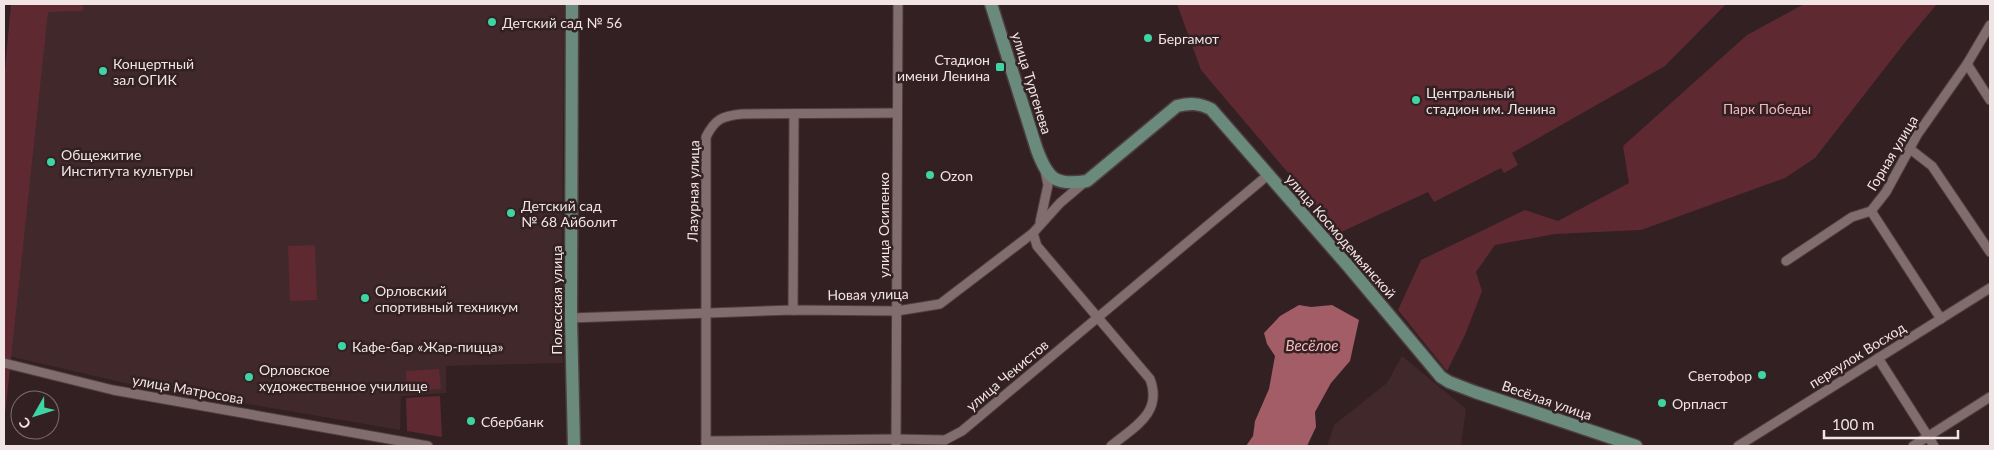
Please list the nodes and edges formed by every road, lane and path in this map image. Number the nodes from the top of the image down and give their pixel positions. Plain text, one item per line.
1 (572, 4) edge
2 (898, 4) edge
3 (991, 4) edge
4 (1990, 25) edge
5 (1967, 64) junction
6 (1990, 100) edge
7 (1212, 109) joint
8 (897, 113) junction
9 (794, 114) junction
10 (1910, 149) junction
11 (1045, 170) junction
12 (1268, 175) junction
13 (1087, 181) junction
14 (1871, 211) junction
15 (1040, 223) junction
16 (1033, 233) junction
17 (1990, 252) edge
18 (1786, 261) dead end
19 (1990, 288) edge
20 (793, 310) junction
21 (897, 311) junction
22 (707, 314) junction
23 (571, 318) junction
24 (1097, 319) junction
25 (1941, 319) junction
26 (1878, 358) junction
27 (4, 363) edge
28 (1449, 382) joint
29 (1990, 397) edge
30 (1928, 437) junction
31 (896, 442) edge
32 (706, 444) edge
33 (428, 446) edge
34 (574, 446) edge
35 (1111, 446) edge
36 (1636, 446) edge
37 (1738, 446) edge
38 (1914, 446) edge
39 (1934, 446) edge

1 - 23 street, Полесская улица
2 - 8 street, улица Осипенко
3 - 11 street, улица Тургенева
4 - 5 street, Горная улица
5 - 6 street
5 - 10 street, Горная улица
7 - 12 street, улица Космодемьянской
7 - 13 street, Новая улица
8 - 9 street, Лазурная улица
8 - 21 street, улица Осипенко
9 - 20 street
9 - 22 street, Лазурная улица
10 - 14 street, Горная улица
10 - 17 street
11 - 13 street
11 - 15 street
12 - 24 street, улица Чекистов
12 - 28 street, улица Космодемьянской
13 - 15 street, Новая улица
14 - 18 street, Горная улица
14 - 25 street
15 - 16 street, Новая улица
16 - 21 street, Новая улица
16 - 24 street
19 - 25 street, переулок Восход
20 - 21 street, Новая улица
20 - 22 street, Новая улица
21 - 31 street, улица Осипенко
22 - 23 street, Новая улица
22 - 32 street, Лазурная улица
23 - 34 street, Полесская улица
24 - 31 street, улица Чекистов
24 - 35 street
25 - 26 street, переулок Восход
26 - 30 street
26 - 37 street, переулок Восход
27 - 33 street, улица Матросова
28 - 36 street, Весёлая улица
29 - 30 street
30 - 38 street
30 - 39 street
31 - 32 street, улица Чекистов

